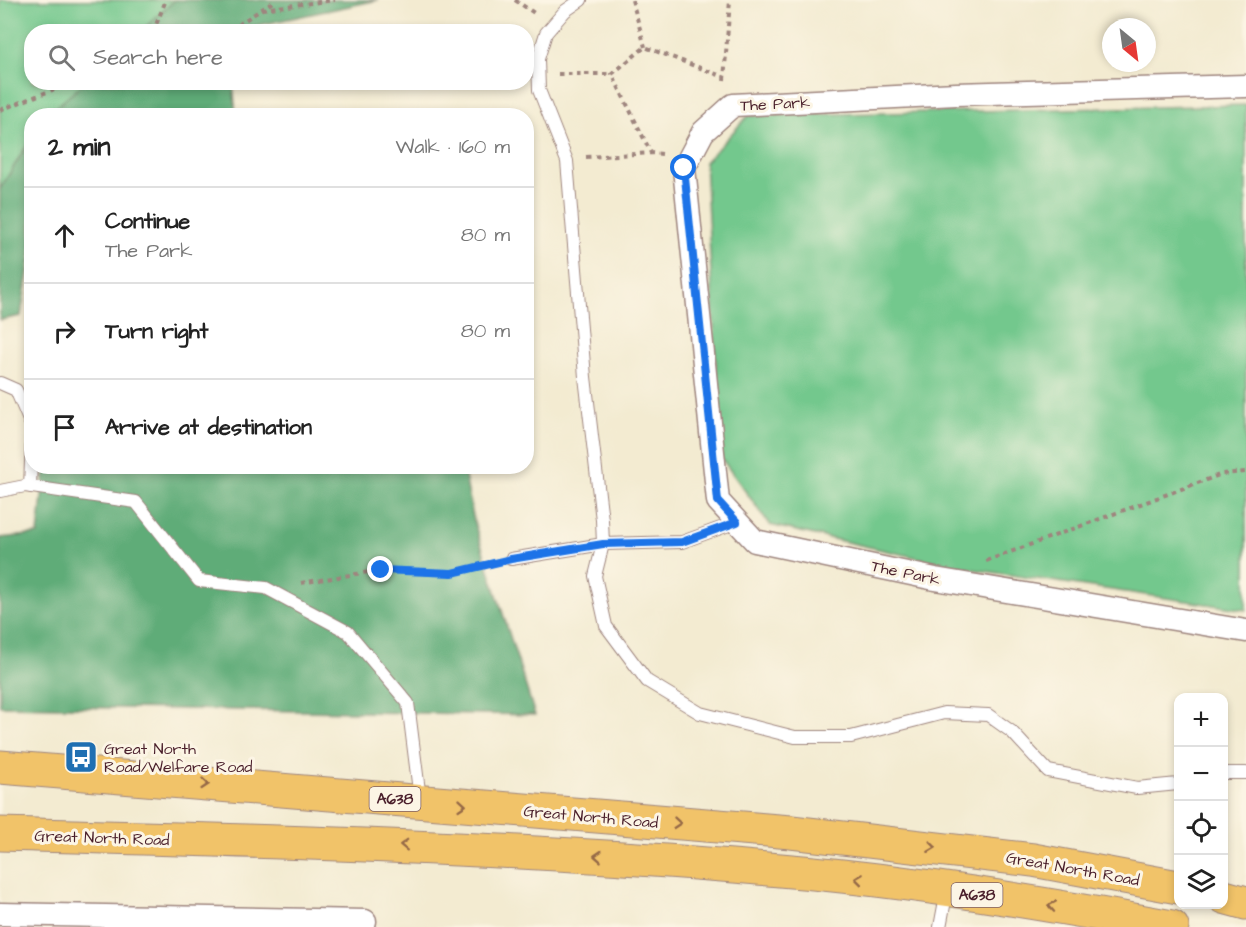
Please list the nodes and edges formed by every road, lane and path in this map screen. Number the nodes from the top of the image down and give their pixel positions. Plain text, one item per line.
1 (166, 0) edge
2 (276, 0) edge
3 (335, 0) edge
4 (581, 0) edge
5 (632, 0) edge
6 (730, 0) edge
7 (262, 9) junction
8 (156, 24) edge
9 (243, 24) edge
10 (645, 47) junction
11 (612, 74) junction
12 (539, 75) junction
13 (724, 77) junction
14 (1246, 86) edge
15 (52, 90) edge
16 (733, 105) junction
17 (0, 110) edge
18 (651, 153) junction
19 (690, 157) junction
20 (567, 161) junction
21 (0, 383) edge
22 (24, 408) edge
23 (1246, 472) edge
24 (31, 474) edge
25 (30, 487) junction
26 (0, 491) edge
27 (737, 522) junction
28 (603, 544) junction
29 (511, 559) joint
30 (978, 563) dead end
31 (266, 588) junction
32 (1246, 631) edge
33 (0, 767) edge
34 (1228, 773) edge
35 (1246, 773) edge
36 (1174, 784) edge
37 (420, 801) junction
38 (0, 834) edge
39 (1174, 886) edge
40 (947, 890) junction
41 (1228, 898) edge
42 (1246, 903) edge
43 (0, 914) edge
44 (365, 921) dead end
45 (940, 927) edge
46 (1172, 927) edge

1 - 8 path
2 - 7 path
3 - 7 path
4 - 12 lane
5 - 10 path
6 - 13 path
7 - 9 path
10 - 11 path
10 - 13 path
11 - 12 path
11 - 18 path
12 - 20 lane
13 - 16 path
14 - 16 street, The Park
15 - 17 path
16 - 19 street, The Park
18 - 19 path
18 - 20 path
19 - 27 street, The Park
20 - 28 lane
21 - 22 lane
23 - 30 path
24 - 25 lane
25 - 26 lane
25 - 31 lane
27 - 28 lane
27 - 32 street, The Park
28 - 29 lane
28 - 36 lane
29 - 31 path
31 - 37 lane
33 -> 37 highway, Great North Road / A638
34 - 35 lane
37 -> 39 highway, Great North Road / A638
40 -> 38 highway, Great North Road / A638
40 - 45 lane
46 -> 40 highway, Great North Road / A638
41 - 42 highway
43 - 44 street

